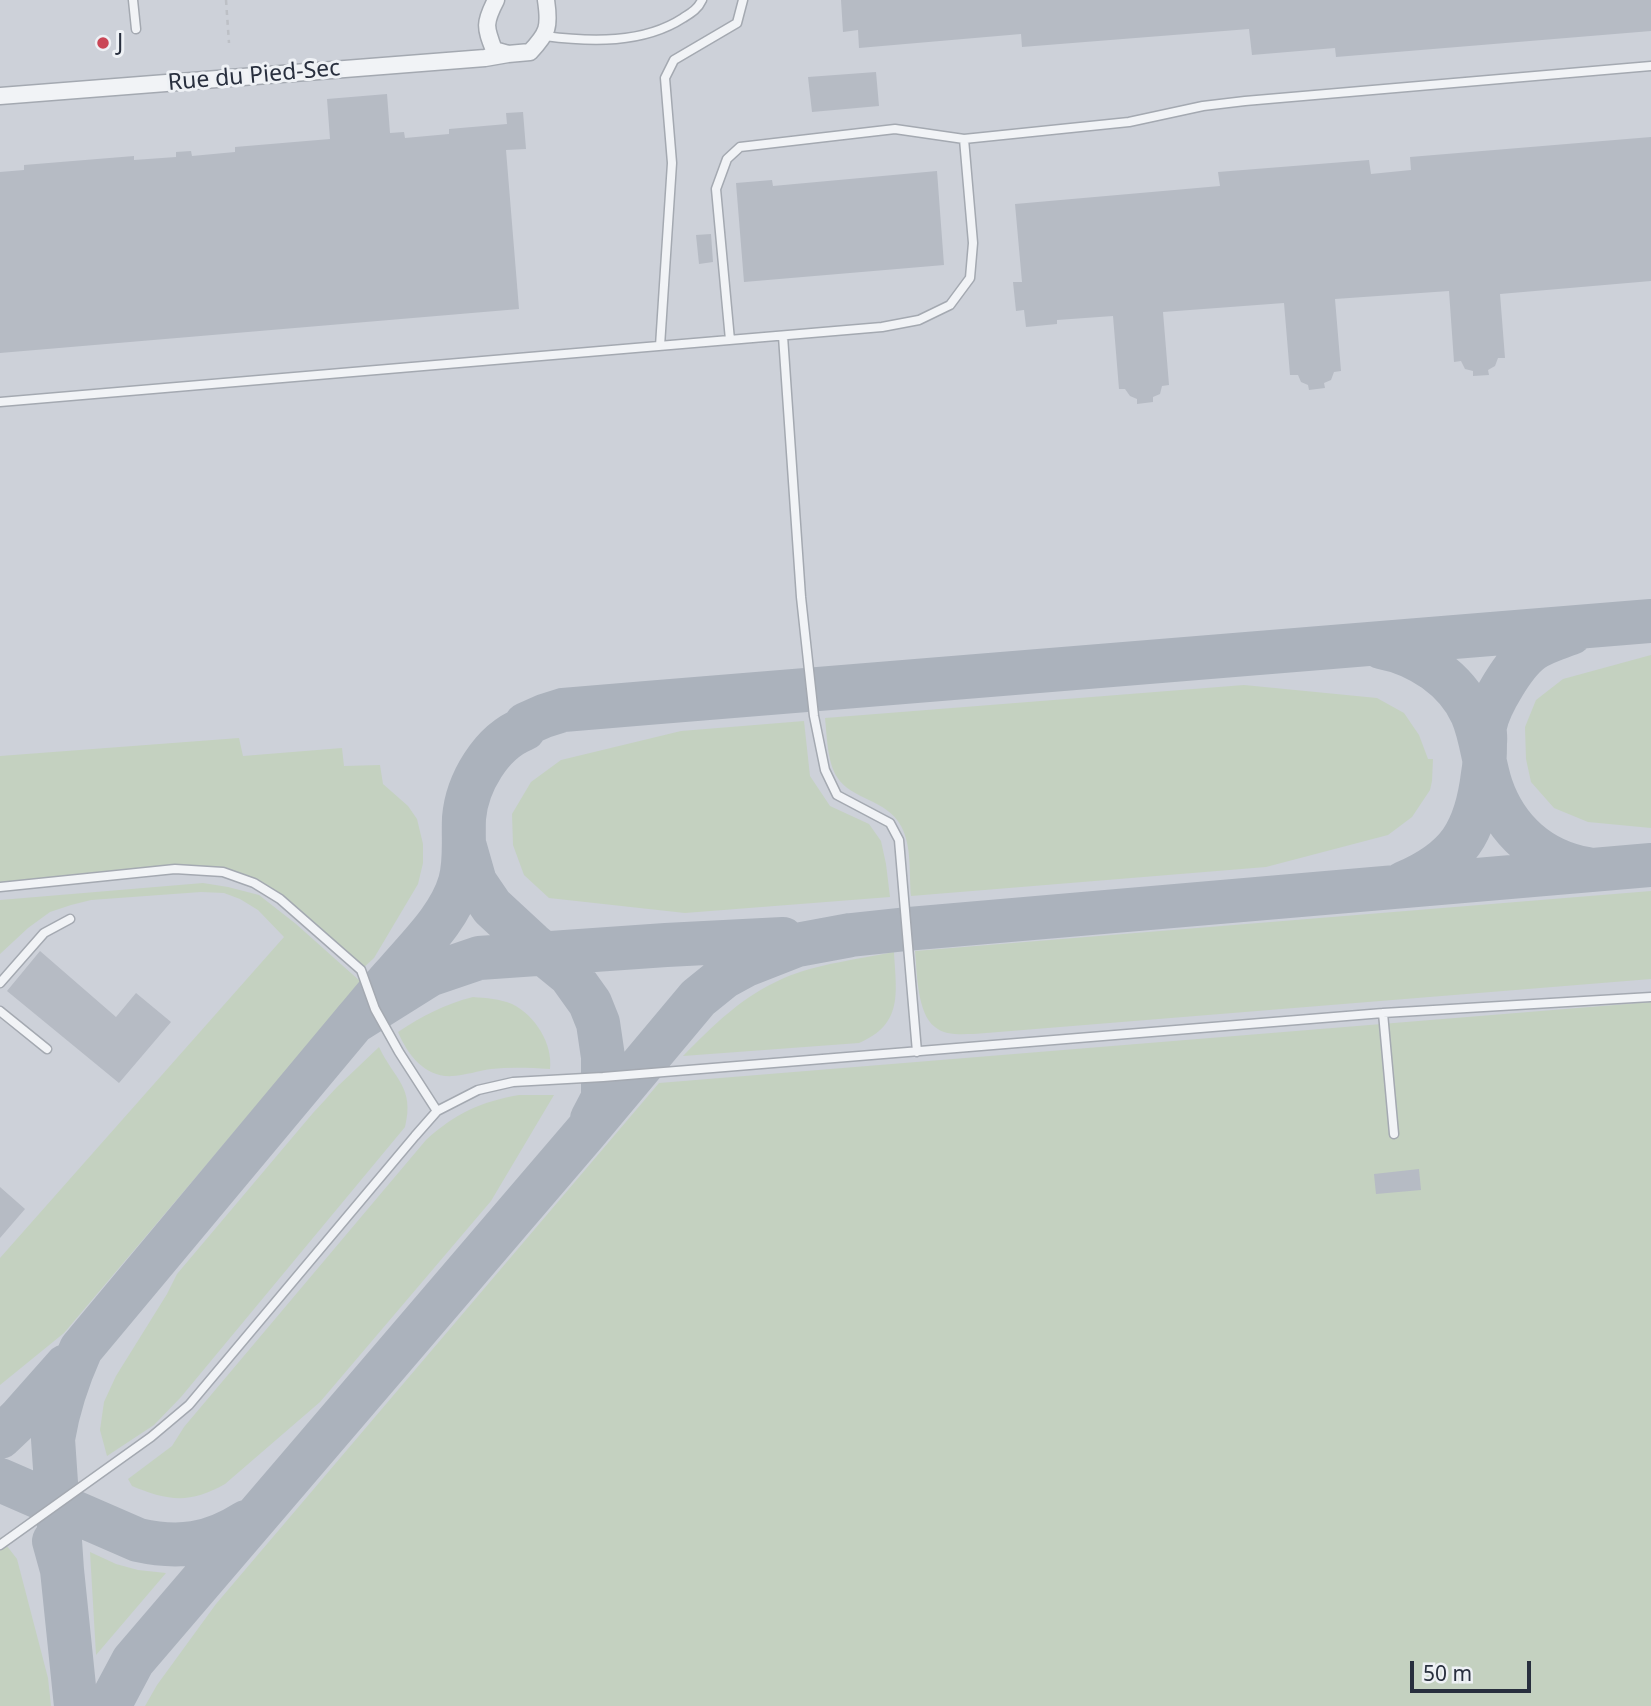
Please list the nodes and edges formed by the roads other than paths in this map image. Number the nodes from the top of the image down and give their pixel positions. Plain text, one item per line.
1 (133, 0) edge
2 (496, 0) edge
3 (547, 0) edge
4 (702, 0) edge
5 (743, 0) edge
6 (136, 29) dead end
7 (545, 36) junction
8 (508, 54) junction
9 (1651, 66) edge
10 (0, 96) edge
11 (964, 139) junction
12 (783, 336) junction
13 (730, 340) junction
14 (660, 346) junction
15 (0, 402) edge
16 (0, 887) edge
17 (70, 919) dead end
18 (0, 983) edge
19 (1651, 997) edge
20 (0, 1011) edge
21 (1383, 1013) junction
22 (47, 1049) dead end
23 (917, 1052) junction
24 (437, 1111) junction
25 (1394, 1134) dead end
26 (0, 1545) edge

1 - 6 lane
2 - 8 street
3 - 7 street
4 - 7 lane
5 - 14 lane
7 - 8 street, Rue du Pied-Sec
8 - 10 street, Rue du Pied-Sec
9 - 11 lane
11 - 12 lane
11 - 13 lane
12 - 13 lane
12 - 23 lane
13 - 14 lane
14 - 15 lane
16 - 24 lane
17 - 18 lane
19 - 21 lane
20 - 22 lane
21 - 23 lane
21 - 25 lane
23 - 24 lane
24 - 26 lane

